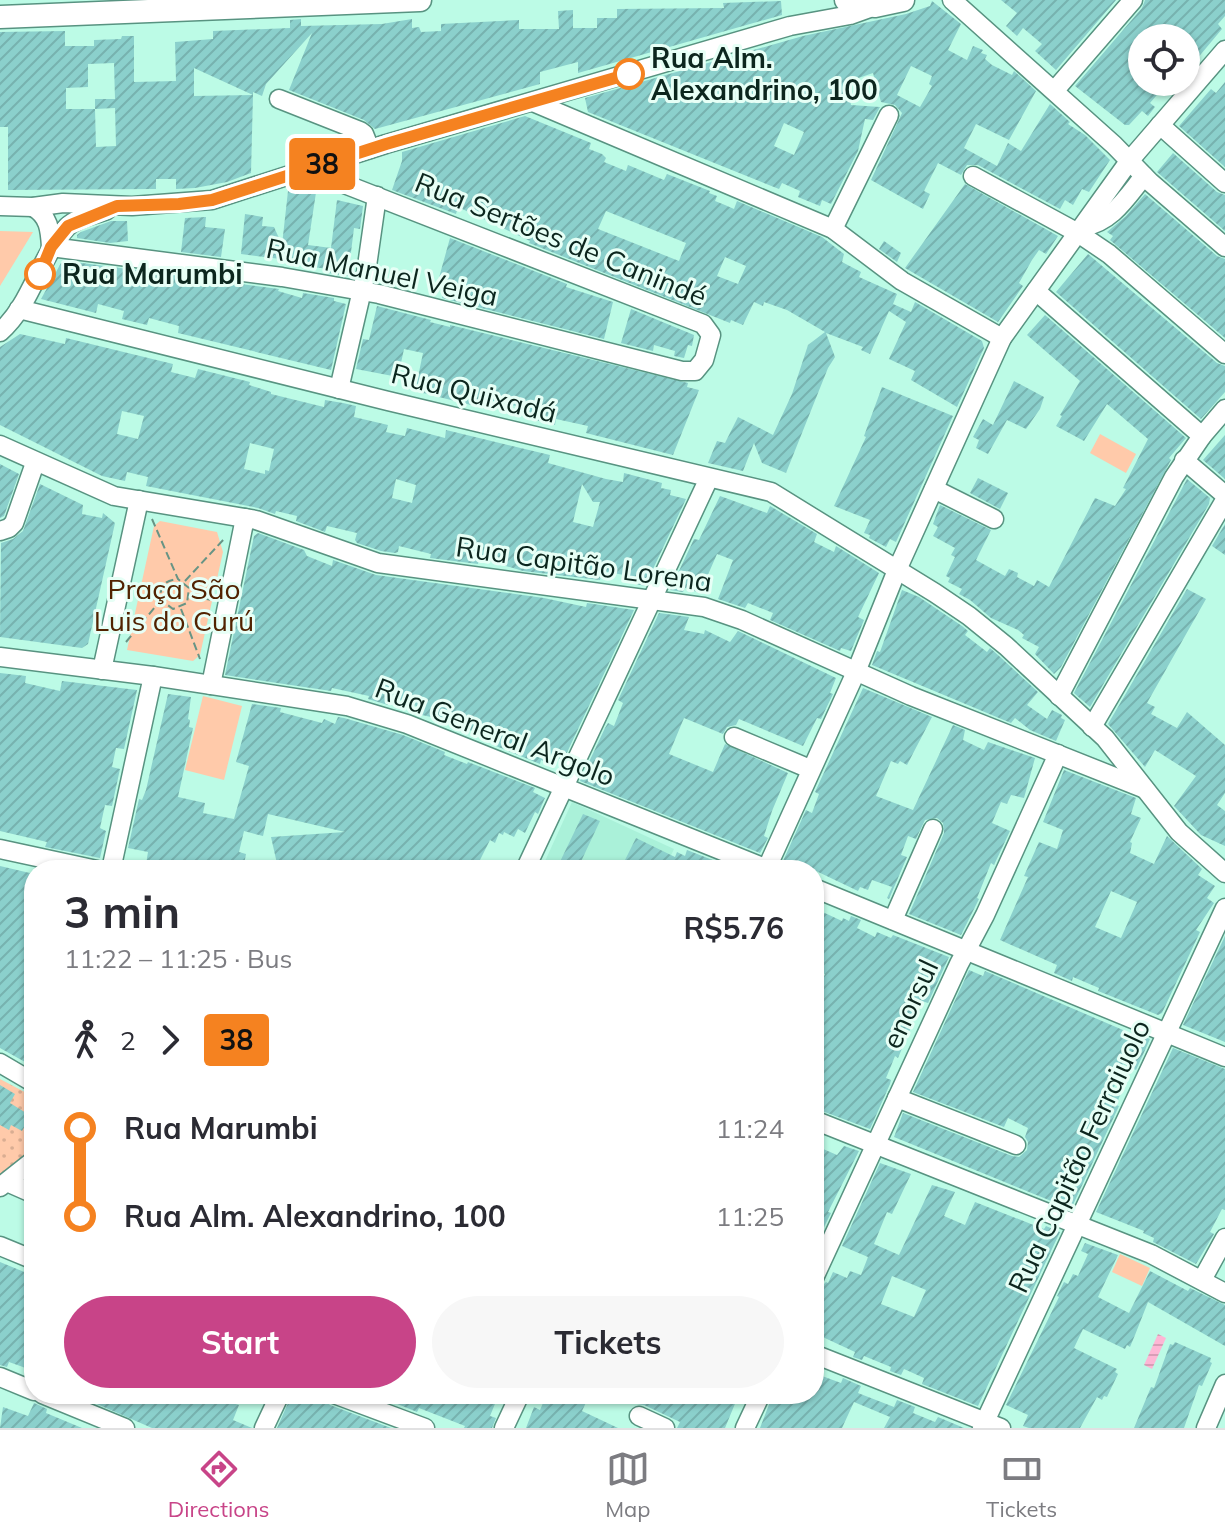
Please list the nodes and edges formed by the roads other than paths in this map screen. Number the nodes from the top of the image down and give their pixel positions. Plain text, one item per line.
1 (420, 0) edge
2 (845, 0) edge
3 (903, 0) edge
4 (952, 0) edge
5 (1133, 0) edge
6 (332, 2) edge
7 (162, 5) edge
8 (875, 6) junction
9 (0, 17) edge
10 (809, 23) junction
11 (1222, 60) edge
12 (1055, 90) junction
13 (279, 99) dead end
14 (533, 102) junction
15 (889, 115) dead end
16 (1160, 125) junction
17 (370, 149) junction
18 (1130, 160) junction
19 (306, 169) junction
20 (973, 176) dead end
21 (1144, 176) junction
22 (1225, 183) edge
23 (377, 196) junction
24 (0, 206) edge
25 (117, 206) junction
26 (33, 207) junction
27 (833, 229) junction
28 (1080, 230) junction
29 (51, 247) junction
30 (1225, 247) edge
31 (361, 291) junction
32 (1036, 291) junction
33 (19, 309) junction
34 (0, 332) edge
35 (1002, 338) junction
36 (1225, 354) edge
37 (698, 370) joint
38 (339, 389) junction
39 (1225, 409) edge
40 (1202, 436) junction
41 (0, 445) edge
42 (1184, 460) junction
43 (35, 463) junction
44 (709, 478) junction
45 (934, 489) junction
46 (1225, 498) edge
47 (139, 500) junction
48 (245, 518) junction
49 (994, 519) dead end
50 (0, 531) edge
51 (897, 570) junction
52 (653, 599) junction
53 (0, 657) edge
54 (102, 670) junction
55 (856, 672) junction
56 (153, 676) junction
57 (211, 685) junction
58 (1059, 696) junction
59 (1092, 727) junction
60 (734, 737) dead end
61 (1058, 754) junction
62 (810, 769) junction
63 (564, 787) junction
64 (1145, 789) junction
65 (933, 829) dead end
66 (0, 849) edge
67 (51, 860) edge
68 (113, 860) edge
69 (530, 860) edge
70 (743, 860) edge
71 (772, 860) edge
72 (1225, 873) edge
73 (824, 892) edge
74 (1225, 908) edge
75 (893, 920) junction
76 (967, 949) junction
77 (1167, 1033) junction
78 (1225, 1057) edge
79 (0, 1063) edge
80 (24, 1077) edge
81 (897, 1098) junction
82 (824, 1124) edge
83 (876, 1145) junction
84 (1016, 1145) dead end
85 (24, 1168) edge
86 (4, 1185) edge
87 (24, 1191) edge
88 (1078, 1225) junction
89 (1225, 1238) edge
90 (0, 1246) edge
91 (24, 1256) edge
92 (824, 1257) edge
93 (1202, 1280) junction
94 (1225, 1293) edge
95 (824, 1358) edge
96 (0, 1377) edge
97 (1225, 1384) edge
98 (24, 1387) edge
99 (64, 1404) edge
100 (275, 1404) edge
101 (361, 1404) edge
102 (515, 1404) edge
103 (756, 1404) edge
104 (639, 1416) dead end
105 (112, 1426) edge
106 (989, 1426) edge
107 (264, 1428) edge
108 (425, 1428) edge
109 (504, 1428) edge
110 (665, 1428) edge
111 (745, 1428) edge
112 (1206, 1428) edge

1 - 6 main road
2 - 8 main road
2 - 10 street
3 - 8 main road
4 - 12 street
5 - 12 street
6 - 7 main road
7 - 9 main road
8 - 10 street
10 - 14 street
11 - 16 street
12 - 18 street
13 - 17 street
14 - 17 street
14 - 27 street
15 - 27 street
16 - 18 street
16 - 22 street
17 - 19 street
18 - 21 street
18 - 28 street
19 - 23 street, Rua Sertões de Canindé
19 - 25 street
20 - 28 street
21 - 28 street
21 - 30 street
23 - 31 street
23 - 37 street, Rua Sertões de Canindé
24 - 26 street
25 - 26 street
25 - 29 street
26 - 29 street
27 - 35 street
28 - 32 street
28 - 36 street
29 - 31 street, Rua Manuel Veiga
29 - 33 street
31 - 37 street, Rua Manuel Veiga
31 - 38 street
32 - 35 street
32 - 40 street
33 - 34 street
33 - 38 street, Rua Quixadá
35 - 45 street
38 - 44 street, Rua Quixadá
39 - 40 street
40 - 42 street
41 - 43 street, Rua Capitão Lorena
42 - 46 street
42 - 58 street
43 - 47 street, Rua Capitão Lorena
43 - 50 street
44 - 51 street, Rua Quixadá
44 - 52 street
45 - 49 street
45 - 51 street
46 - 59 street
47 - 48 street, Rua Capitão Lorena
47 - 54 street
48 - 52 street, Rua Capitão Lorena
48 - 57 street
51 - 55 street
51 - 58 street, Rua Quixadá
52 - 55 street, Rua Capitão Lorena
52 - 63 street
53 - 54 street, Rua General Argolo
54 - 56 street, Rua General Argolo
55 - 61 street, Rua Capitão Lorena
55 - 62 street
56 - 57 street, Rua General Argolo
56 - 68 street
57 - 63 street, Rua General Argolo
58 - 59 street, Rua Quixadá
59 - 64 street, Rua Quixadá
60 - 62 street
61 - 64 street, Rua Capitão Lorena
61 - 76 street, enorsul
62 - 71 street
63 - 69 street
63 - 70 street, Rua General Argolo
64 - 72 street, Rua Quixadá
65 - 75 street
66 - 67 street
73 - 75 street
74 - 77 street, Rua Capitão Ferraiuolo
75 - 76 street
76 - 77 street
76 - 81 street, enorsul
77 - 78 street
77 - 88 street, Rua Capitão Ferraiuolo
79 - 80 street
81 - 83 street, enorsul
81 - 84 street
82 - 83 street
83 - 88 street
83 - 92 street, enorsul
85 - 86 street
86 - 87 street
88 - 93 street
88 - 106 street, Rua Capitão Ferraiuolo
89 - 93 street
90 - 91 street
93 - 94 street
95 - 106 street
96 - 98 street
97 - 112 street
99 - 105 street
100 - 107 street
101 - 108 street
102 - 109 street
103 - 111 street
104 - 110 street

